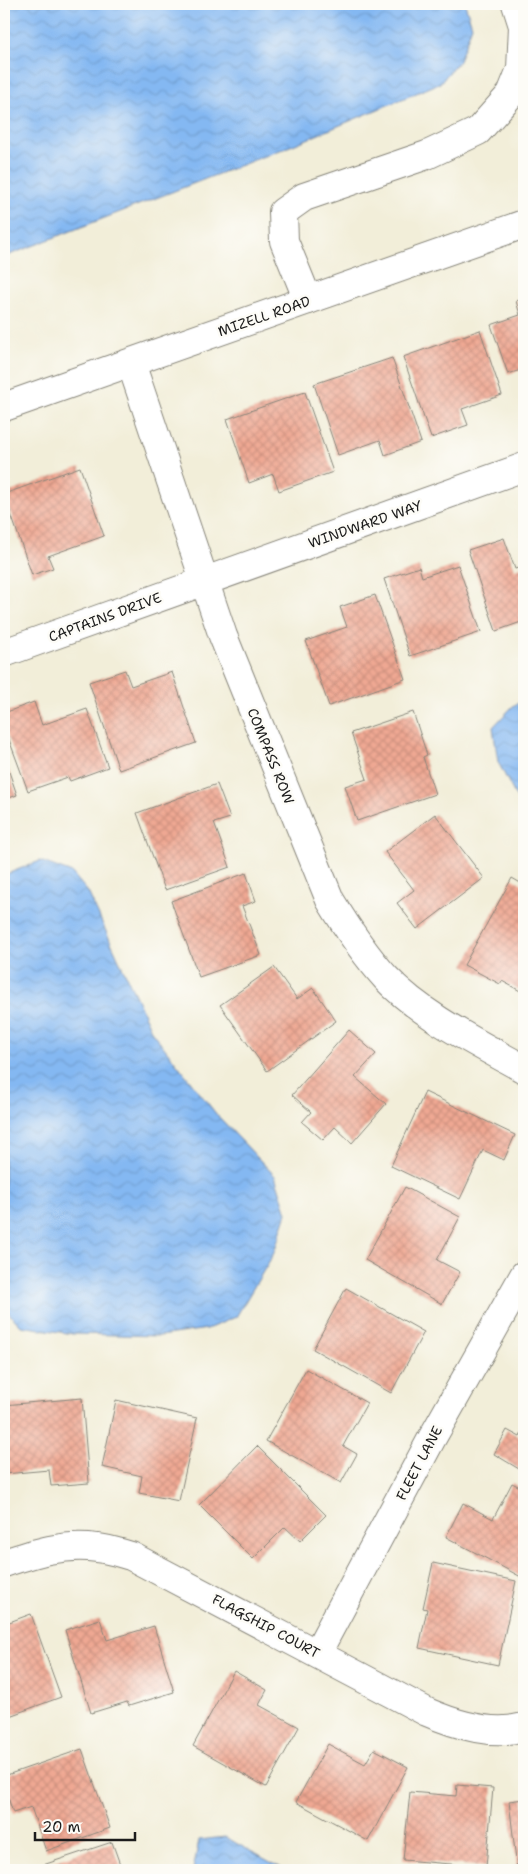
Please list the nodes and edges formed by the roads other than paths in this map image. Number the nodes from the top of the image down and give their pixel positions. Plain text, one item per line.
1 (516, 4) edge
2 (524, 224) edge
3 (308, 300) junction
4 (131, 362) junction
5 (4, 406) edge
6 (524, 467) edge
7 (205, 580) junction
8 (4, 653) edge
9 (524, 1068) edge
10 (524, 1275) edge
11 (4, 1563) edge
12 (317, 1653) junction
13 (524, 1728) edge

1 - 3 street
2 - 3 street, MIZELL ROAD
3 - 4 street, MIZELL ROAD
4 - 5 street, MIZELL ROAD
4 - 7 street, COMPASS ROW
6 - 7 street, WINDWARD WAY
7 - 8 street, CAPTAINS DRIVE
7 - 9 street, COMPASS ROW
10 - 12 street, FLEET LANE
11 - 12 street, FLAGSHIP COURT
12 - 13 street, FLAGSHIP COURT

